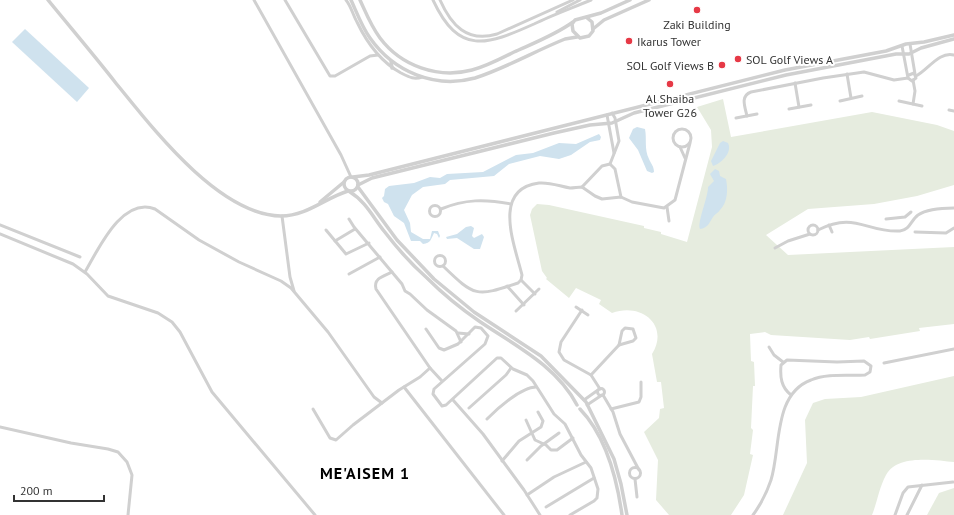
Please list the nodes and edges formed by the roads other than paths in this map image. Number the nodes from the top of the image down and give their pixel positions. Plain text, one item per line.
1 (48, 0) edge
2 (254, 0) edge
3 (285, 0) edge
4 (346, 0) edge
5 (351, 0) edge
6 (360, 0) edge
7 (433, 0) edge
8 (440, 0) edge
9 (573, 0) edge
10 (580, 0) edge
11 (591, 0) edge
12 (630, 0) edge
13 (649, 0) edge
14 (586, 17) junction
15 (547, 18) junction
16 (573, 22) junction
17 (593, 29) junction
18 (954, 35) edge
19 (577, 37) junction
20 (954, 39) edge
21 (910, 44) junction
22 (902, 46) junction
23 (372, 48) junction
24 (911, 53) junction
25 (904, 54) junction
26 (378, 55) junction
27 (954, 55) edge
28 (370, 56) junction
29 (391, 61) junction
30 (913, 66) junction
31 (392, 68) junction
32 (907, 68) junction
33 (847, 74) junction
34 (915, 75) junction
35 (422, 77) junction
36 (908, 77) junction
37 (913, 80) junction
38 (795, 83) junction
39 (862, 96) dead end
40 (851, 98) junction
41 (840, 100) dead end
42 (899, 101) dead end
43 (913, 104) junction
44 (811, 105) dead end
45 (922, 106) dead end
46 (800, 107) junction
47 (789, 109) dead end
48 (949, 110) dead end
49 (954, 111) edge
50 (612, 113) junction
51 (757, 114) dead end
52 (607, 115) junction
53 (747, 116) junction
54 (736, 118) dead end
55 (615, 122) junction
56 (608, 124) junction
57 (618, 136) junction
58 (612, 137) junction
59 (690, 143) junction
60 (680, 147) junction
61 (614, 153) junction
62 (685, 159) junction
63 (610, 164) junction
64 (352, 177) junction
65 (365, 181) junction
66 (344, 182) junction
67 (358, 186) junction
68 (582, 187) junction
69 (349, 192) junction
70 (363, 194) junction
71 (621, 197) junction
72 (511, 204) junction
73 (314, 207) junction
74 (667, 207) junction
75 (954, 208) edge
76 (441, 209) dead end
77 (912, 212) dead end
78 (282, 216) junction
79 (907, 216) junction
80 (349, 219) dead end
81 (886, 219) dead end
82 (913, 220) junction
83 (669, 221) dead end
84 (0, 225) edge
85 (829, 225) junction
86 (954, 228) edge
87 (355, 229) junction
88 (326, 230) dead end
89 (818, 230) junction
90 (832, 232) dead end
91 (915, 232) dead end
92 (0, 234) edge
93 (810, 234) junction
94 (335, 241) junction
95 (369, 243) junction
96 (775, 248) dead end
97 (80, 257) dead end
98 (380, 257) junction
99 (443, 266) dead end
100 (86, 272) junction
101 (392, 272) junction
102 (349, 274) dead end
103 (290, 277) junction
104 (521, 280) junction
105 (284, 283) junction
106 (508, 286) junction
107 (539, 289) dead end
108 (295, 291) junction
109 (535, 294) junction
110 (524, 305) junction
111 (576, 307) dead end
112 (582, 310) junction
113 (516, 311) dead end
114 (588, 315) dead end
115 (426, 329) dead end
116 (458, 332) junction
117 (469, 334) junction
118 (461, 342) junction
119 (619, 346) junction
120 (769, 347) dead end
121 (954, 349) edge
122 (783, 362) junction
123 (884, 363) dead end
124 (430, 368) junction
125 (511, 368) junction
126 (591, 376) junction
127 (442, 381) junction
128 (641, 382) dead end
129 (404, 387) junction
130 (536, 387) junction
131 (599, 389) junction
132 (593, 394) junction
133 (603, 395) junction
134 (791, 395) junction
135 (597, 399) junction
136 (452, 400) junction
137 (584, 400) junction
138 (382, 403) junction
139 (577, 405) junction
140 (587, 406) junction
141 (469, 408) dead end
142 (314, 409) dead end
143 (580, 409) junction
144 (611, 409) junction
145 (538, 412) dead end
146 (487, 420) dead end
147 (526, 420) dead end
148 (0, 427) edge
149 (531, 433) junction
150 (559, 433) dead end
151 (573, 438) junction
152 (543, 444) junction
153 (527, 460) dead end
154 (635, 460) junction
155 (502, 461) junction
156 (586, 462) junction
157 (634, 468) junction
158 (639, 470) junction
159 (594, 478) junction
160 (635, 479) junction
161 (953, 482) edge
162 (922, 485) junction
163 (527, 495) junction
164 (637, 498) dead end
165 (546, 507) dead end
166 (128, 515) edge
167 (315, 515) edge
168 (504, 515) edge
169 (540, 515) edge
170 (570, 515) edge
171 (622, 515) edge
172 (627, 515) edge
173 (754, 515) edge
174 (895, 515) edge
175 (907, 515) edge

1 - 78 street
2 - 64 street
3 - 28 street
4 - 23 street
5 - 29 street
6 - 16 street
7 - 15 street
8 - 9 street
10 - 15 street
11 - 15 street
12 - 14 street
13 - 17 street
14 - 16 street
14 - 17 street
16 - 19 street
17 - 19 street
18 - 21 street
19 - 35 street
20 - 24 street
21 - 22 street
21 - 24 street
22 - 25 street
22 - 50 street
23 - 26 street
23 - 28 street
24 - 25 street
24 - 30 street
25 - 32 street
25 - 55 street
26 - 28 street
26 - 31 street
27 - 34 street
29 - 31 street
29 - 35 street
30 - 32 street
30 - 34 street
31 - 35 street
32 - 36 street
33 - 36 street
33 - 38 street
33 - 40 street
34 - 36 street
34 - 37 street
36 - 37 street
37 - 43 street
38 - 46 street
38 - 53 street
39 - 40 street
40 - 41 street
42 - 43 street
43 - 45 street
44 - 46 street
46 - 47 street
48 - 49 street
50 - 52 street
50 - 55 street
51 - 53 street
52 - 56 street
52 - 64 street
53 - 54 street
55 - 56 street
55 - 57 street
56 - 58 street
56 - 65 street
57 - 58 street
57 - 61 street
58 - 61 street
59 - 60 street
59 - 60 street
59 - 62 street
60 - 62 street
61 - 63 street
62 - 74 street
63 - 68 street
63 - 71 street
64 - 66 street
64 - 67 street
65 - 67 street
65 - 70 street
66 - 69 street
66 - 73 street
67 - 69 street
67 - 70 street
68 - 71 street
68 - 72 street
69 - 73 street
69 - 139 street
70 - 137 street
71 - 74 street
72 - 76 street
72 - 104 street
73 - 78 street
74 - 83 street
75 - 82 street
77 - 79 street
78 - 103 street
79 - 81 street
79 - 82 street
80 - 87 street
82 - 85 street
84 - 97 street
85 - 89 street
85 - 90 street
86 - 91 street
87 - 94 street
87 - 95 street
88 - 94 street
89 - 93 street
89 - 93 street
92 - 100 street
93 - 96 street
94 - 95 street
95 - 98 street
98 - 101 street
98 - 102 street
99 - 106 street
100 - 105 street
100 - 167 street
101 - 116 street
101 - 124 street
103 - 105 street
103 - 108 street
104 - 106 street
104 - 109 street
105 - 108 street
106 - 110 street
107 - 109 street
108 - 138 street
109 - 110 street
110 - 113 street
111 - 112 street
112 - 114 street
112 - 126 street
115 - 118 street
116 - 117 street
116 - 118 street
117 - 118 street
117 - 127 street
119 - 119 street
119 - 126 street
120 - 122 street
121 - 123 street
122 - 134 street
122 - 134 street
124 - 127 street
124 - 129 street
125 - 130 street
125 - 136 street
125 - 141 street
126 - 131 street
127 - 136 street
128 - 144 street
129 - 138 street
129 - 168 street
130 - 146 street
130 - 151 street
131 - 132 street
131 - 133 street
132 - 135 street
132 - 137 street
133 - 135 street
133 - 144 street
134 - 173 street
135 - 140 street
136 - 155 street
137 - 139 street
137 - 140 street
138 - 142 street
139 - 143 street
140 - 143 street
140 - 172 street
143 - 171 street
144 - 154 street
145 - 149 street
147 - 149 street
148 - 166 street
149 - 152 street
149 - 155 street
150 - 152 street
151 - 152 street
151 - 156 street
152 - 153 street
154 - 157 street
154 - 158 street
155 - 163 street
156 - 159 street
156 - 163 street
157 - 158 street
157 - 160 street
158 - 160 street
159 - 165 street
159 - 170 street
160 - 164 street
161 - 162 street
162 - 174 street
162 - 175 street
163 - 169 street

